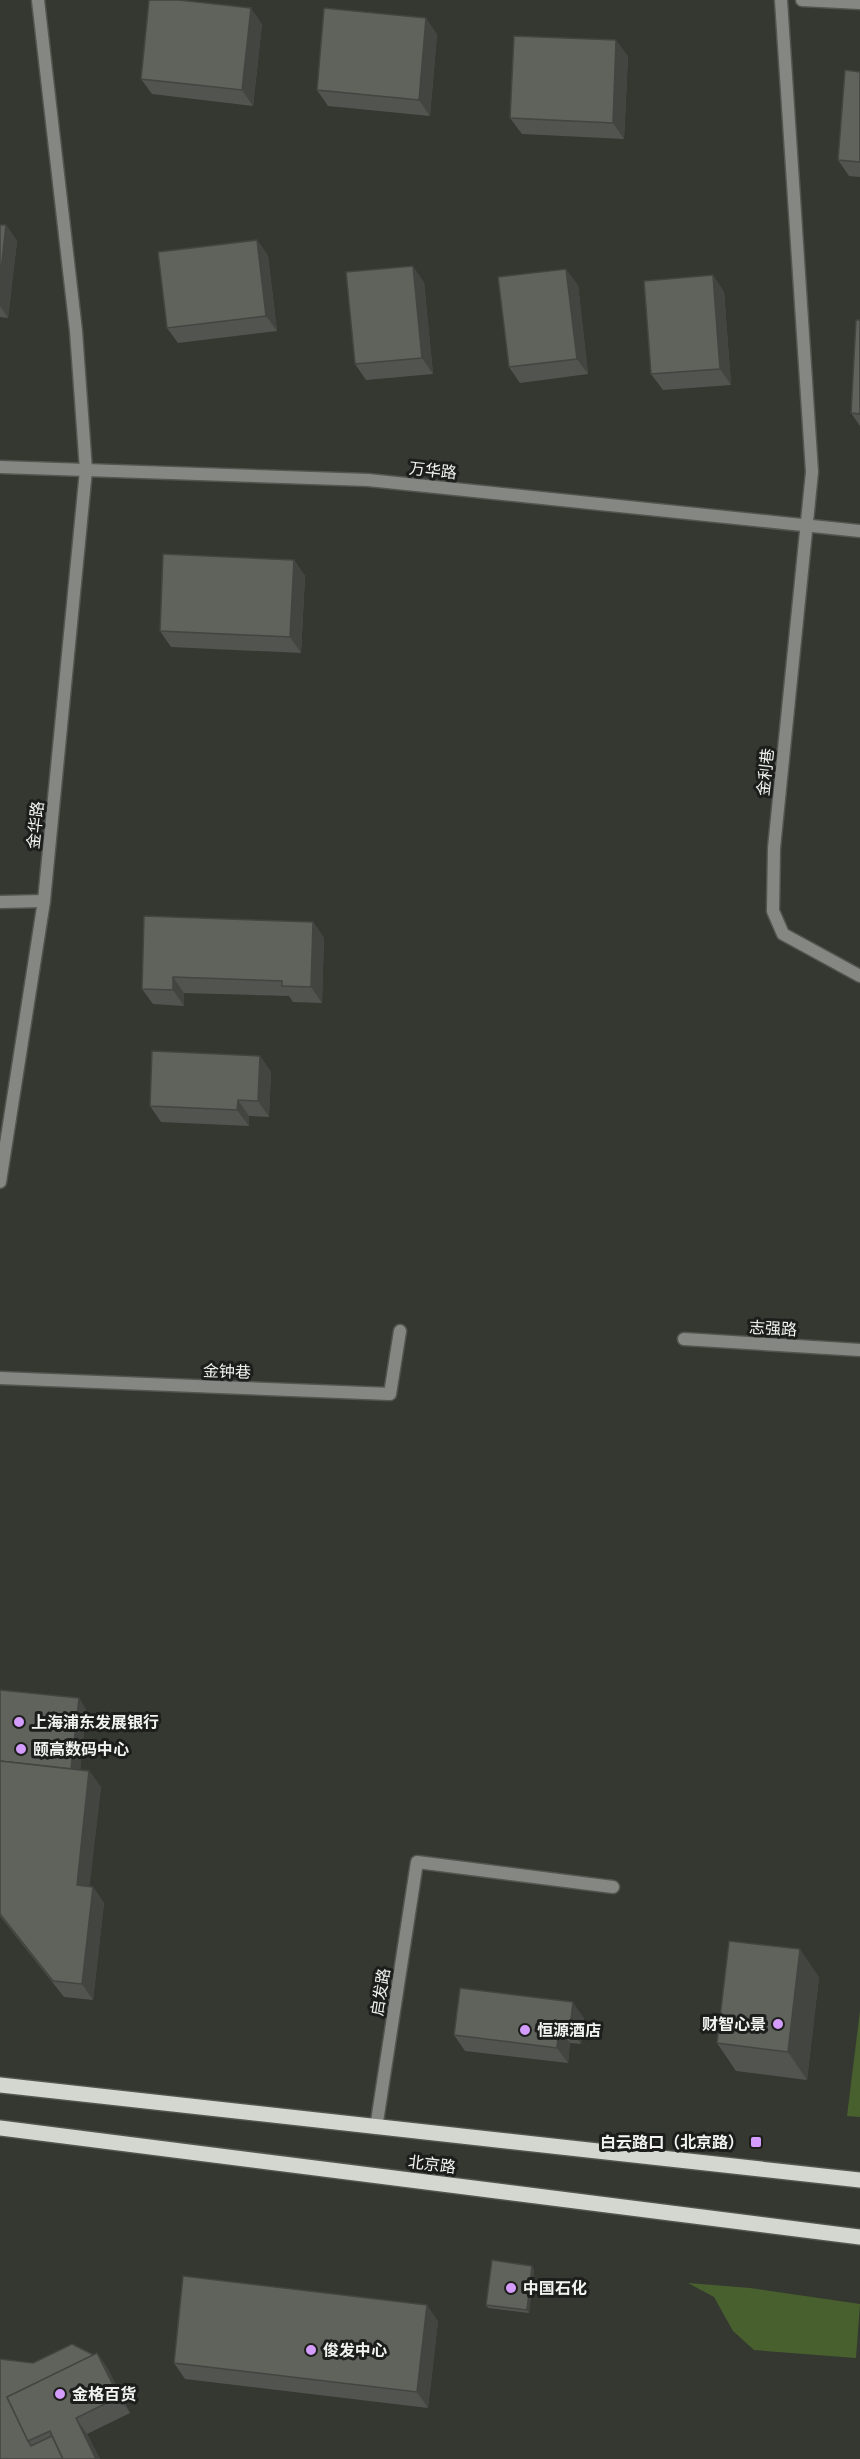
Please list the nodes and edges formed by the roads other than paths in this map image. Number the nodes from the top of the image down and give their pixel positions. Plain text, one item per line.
1 (38, 0) edge
2 (781, 0) edge
3 (802, 0) edge
4 (860, 3) edge
5 (0, 466) edge
6 (86, 470) junction
7 (808, 525) junction
8 (860, 531) edge
9 (44, 901) junction
10 (0, 902) edge
11 (860, 976) edge
12 (0, 1182) edge
13 (400, 1331) dead end
14 (684, 1339) dead end
15 (860, 1350) edge
16 (0, 1378) edge
17 (613, 1887) dead end
18 (0, 2085) edge
19 (0, 2128) edge
20 (376, 2128) junction
21 (860, 2180) edge
22 (860, 2237) edge

1 - 6 street, 金华路
2 - 7 street, 金利巷
3 - 4 street
5 - 6 street, 万华路
6 - 7 street, 万华路
6 - 9 street, 金华路
7 - 8 street, 万华路
7 - 11 street, 金利巷
9 - 10 street
9 - 12 street, 金华路
13 - 16 street, 金钟巷
14 - 15 street, 志强路
17 - 20 street, 启发路
18 - 20 main road, 北京路
19 - 22 main road, 北京路
20 - 21 main road, 北京路

